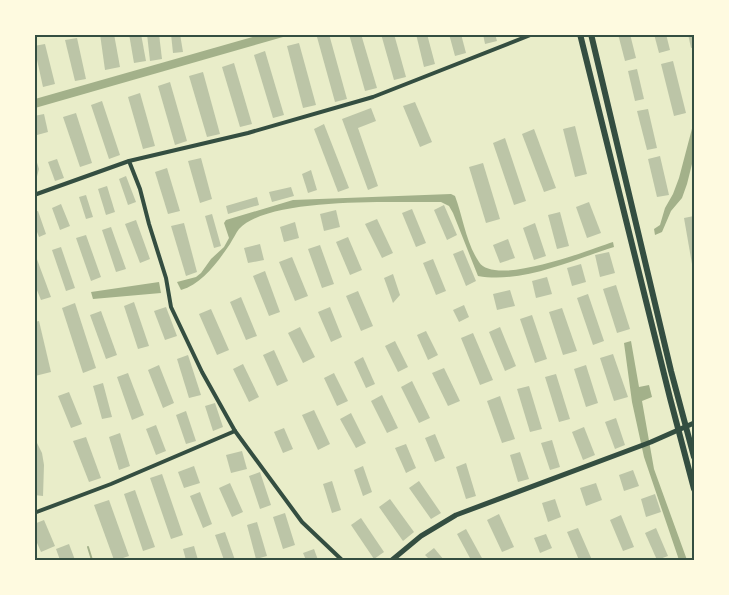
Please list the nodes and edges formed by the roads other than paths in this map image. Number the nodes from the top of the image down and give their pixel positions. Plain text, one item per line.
1 (533, 34) edge
2 (580, 34) edge
3 (591, 34) edge
4 (129, 161) junction
5 (34, 195) edge
6 (694, 423) edge
7 (686, 426) junction
8 (679, 430) junction
9 (235, 431) junction
10 (694, 456) edge
11 (694, 489) edge
12 (34, 513) edge
13 (342, 561) edge
14 (392, 561) edge

1 - 4 street
2 - 8 main road
3 - 7 main road
4 - 5 street
4 - 9 street
6 - 7 street
7 - 8 street
7 - 10 main road
8 - 11 main road
8 - 14 street
9 - 12 street
9 - 13 street

